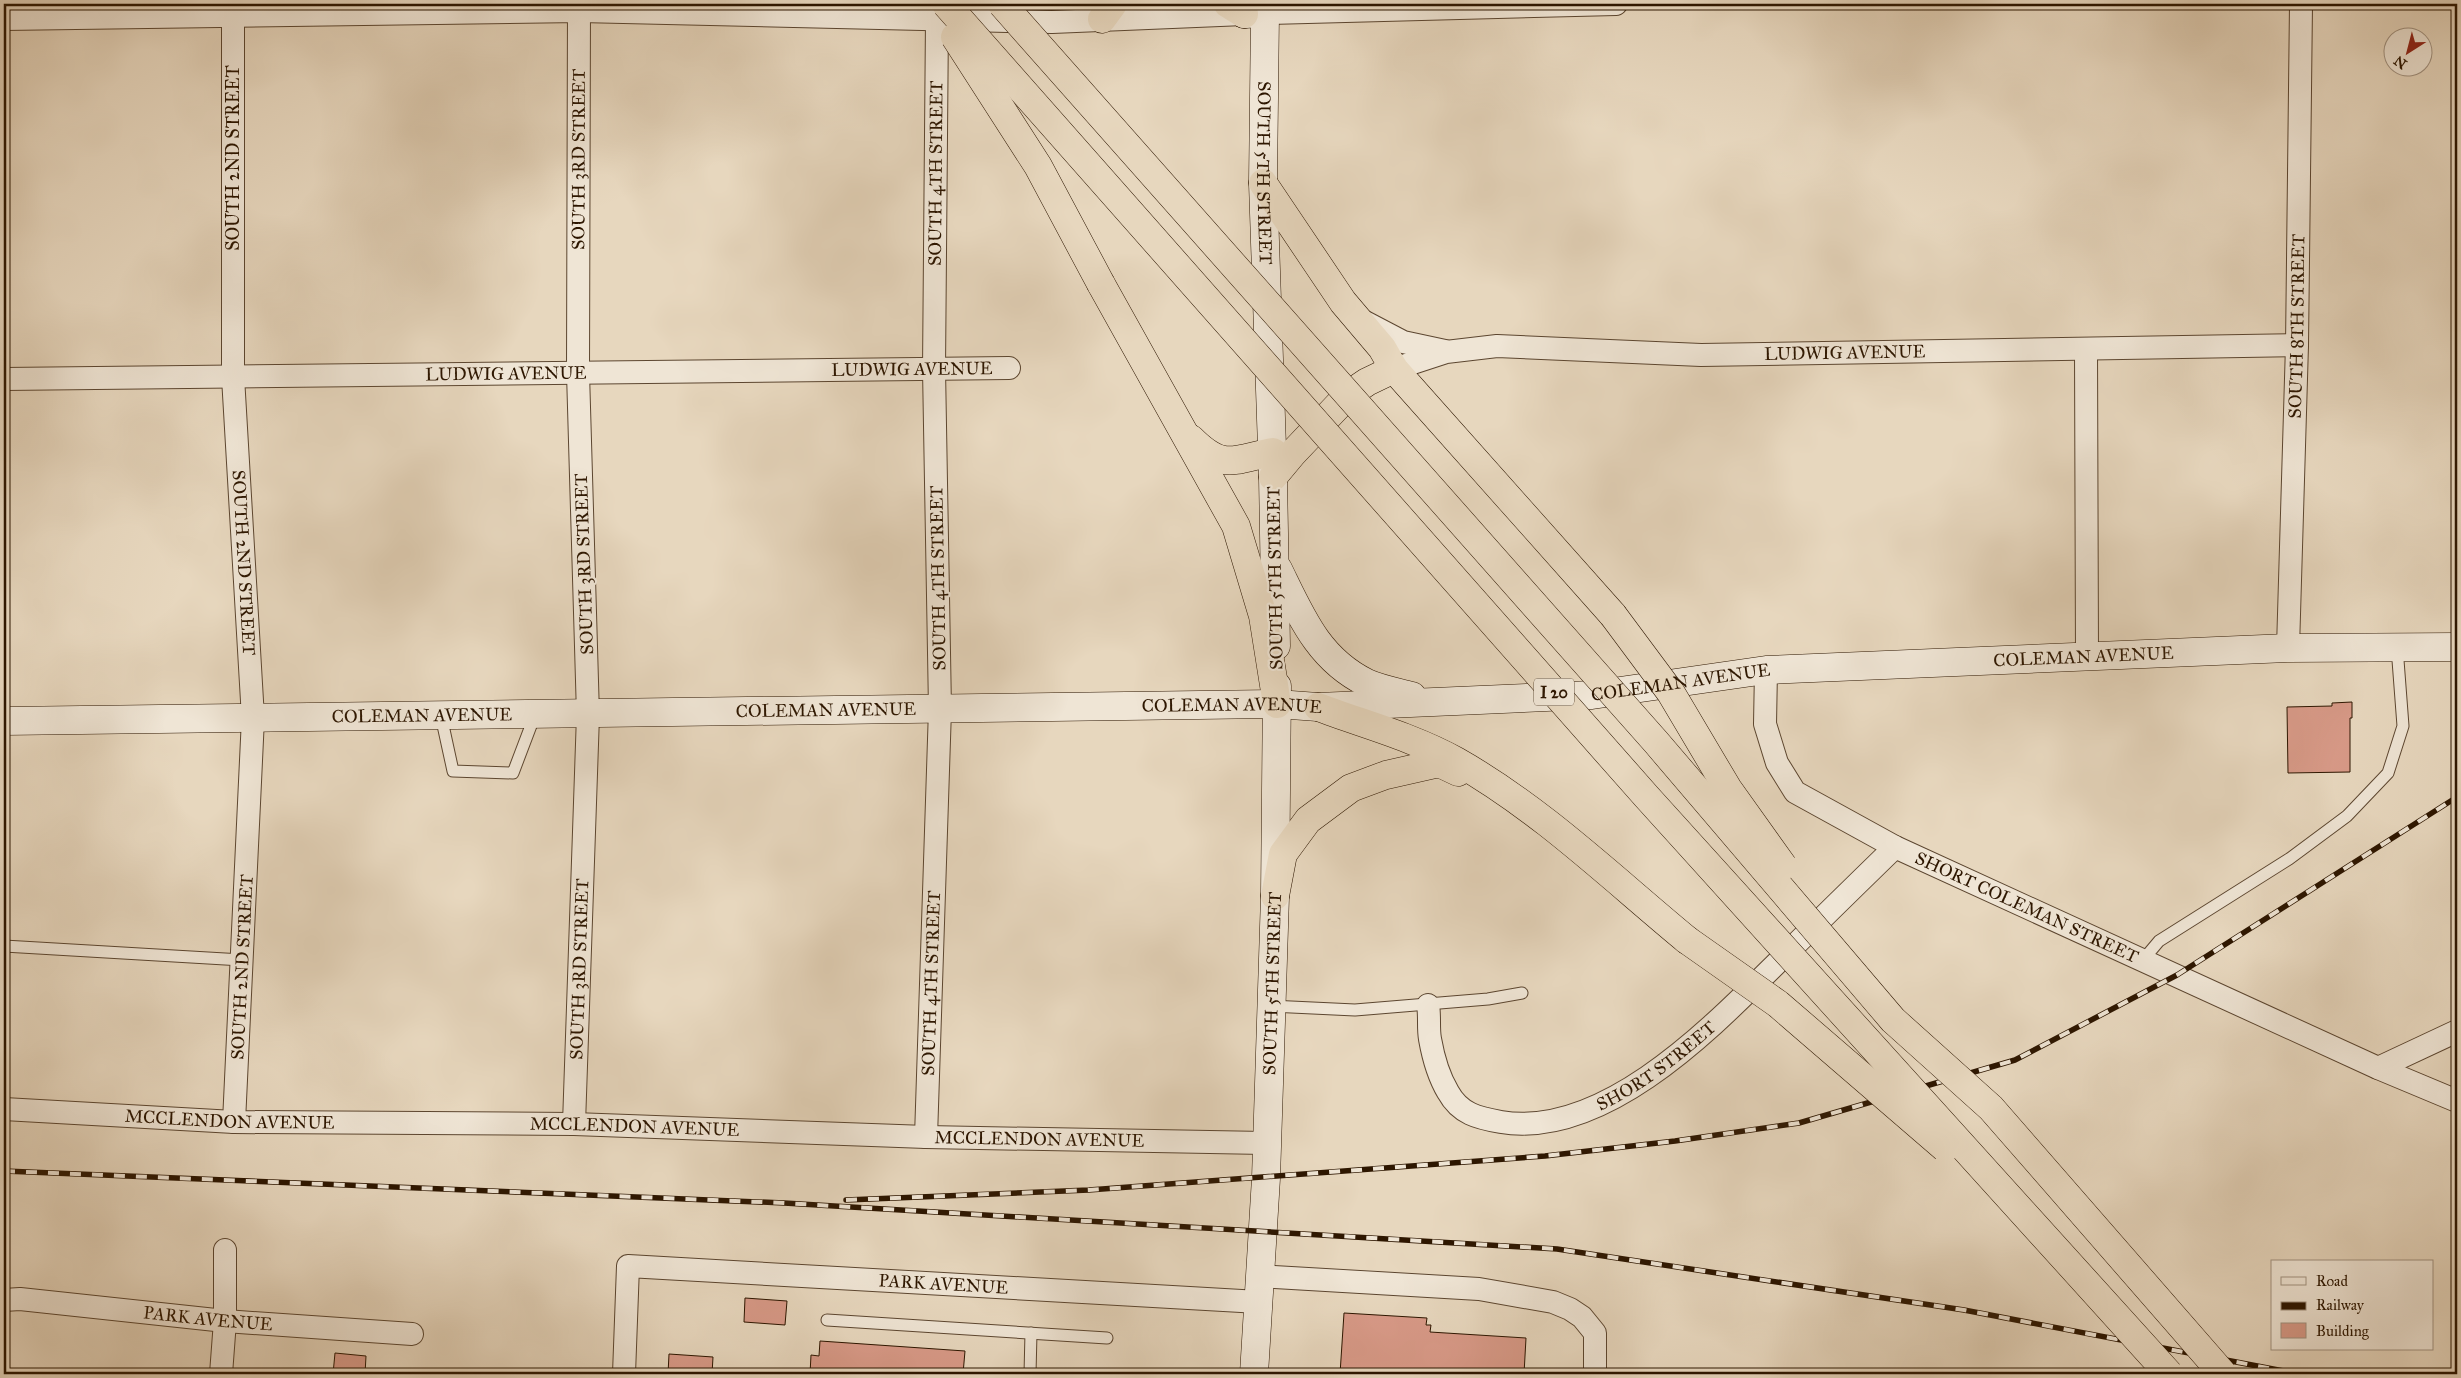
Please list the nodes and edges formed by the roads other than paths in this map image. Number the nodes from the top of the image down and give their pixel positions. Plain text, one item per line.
1 (1002, 4) edge
2 (1616, 4) edge
3 (2301, 4) edge
4 (1526, 5) edge
5 (580, 8) edge
6 (938, 9) edge
7 (1250, 9) edge
8 (233, 10) edge
9 (1107, 12) edge
10 (4, 19) edge
11 (1263, 183) junction
12 (1355, 316) junction
13 (2297, 345) junction
14 (2086, 350) junction
15 (1446, 352) junction
16 (934, 368) junction
17 (1009, 368) dead end
18 (1394, 369) junction
19 (578, 373) junction
20 (233, 377) junction
21 (4, 379) edge
22 (1188, 437) junction
23 (1273, 464) junction
24 (1275, 562) junction
25 (2397, 647) junction
26 (2457, 647) edge
27 (2288, 648) junction
28 (2086, 656) junction
29 (1766, 670) junction
30 (1432, 702) junction
31 (1277, 704) junction
32 (1318, 707) junction
33 (940, 709) junction
34 (535, 715) junction
35 (588, 715) junction
36 (441, 716) junction
37 (253, 718) junction
38 (4, 721) edge
39 (1520, 801) junction
40 (1895, 847) junction
41 (1274, 896) junction
42 (4, 946) edge
43 (242, 960) junction
44 (2143, 960) junction
45 (1522, 993) dead end
46 (1428, 1005) junction
47 (1270, 1006) junction
48 (1893, 1020) junction
49 (2457, 1031) edge
50 (2378, 1068) junction
51 (2457, 1101) edge
52 (4, 1109) edge
53 (234, 1122) junction
54 (574, 1124) junction
55 (926, 1137) junction
56 (1265, 1143) junction
57 (2036, 1228) junction
58 (225, 1250) dead end
59 (1259, 1289) junction
60 (4, 1300) edge
61 (826, 1320) dead end
62 (225, 1322) junction
63 (1031, 1333) junction
64 (412, 1334) dead end
65 (1107, 1338) dead end
66 (221, 1374) edge
67 (624, 1374) edge
68 (1030, 1374) edge
69 (1254, 1374) edge
70 (1595, 1374) edge
71 (2169, 1374) edge
72 (2223, 1374) edge

1 - 48 highway, I 20, bridge
2 - 4 street
3 - 13 street, SOUTH 8TH STREET
4 - 7 street
5 - 6 street
5 - 8 street
5 - 19 street, SOUTH 3RD STREET
6 - 9 street
6 - 16 street, SOUTH 4TH STREET
6 - 22 highway, bridge
6 - 57 highway, I 20, bridge
7 - 9 street
7 - 11 street, SOUTH 5TH STREET
8 - 10 street
8 - 20 street, SOUTH 2ND STREET
11 - 12 highway
11 - 23 street, SOUTH 5TH STREET
12 - 15 street
12 - 18 highway
13 - 14 street, LUDWIG AVENUE
13 - 27 street, SOUTH 8TH STREET
14 - 15 street, LUDWIG AVENUE
14 - 28 street
15 - 18 street, LUDWIG AVENUE
16 - 17 street, LUDWIG AVENUE
16 - 19 street, LUDWIG AVENUE
16 - 33 street, SOUTH 4TH STREET
18 - 23 highway
18 - 48 highway, bridge
19 - 20 street, LUDWIG AVENUE
19 - 35 street, SOUTH 3RD STREET
20 - 21 street, LUDWIG AVENUE
20 - 37 street, SOUTH 2ND STREET
22 - 23 highway
22 - 31 highway
23 - 24 street, SOUTH 5TH STREET
24 - 30 street
24 - 31 street, SOUTH 5TH STREET
25 - 26 street, COLEMAN AVENUE
25 - 27 street, COLEMAN AVENUE
25 - 44 lane
27 - 28 street, COLEMAN AVENUE
28 - 29 street, COLEMAN AVENUE
29 - 30 street, COLEMAN AVENUE
29 - 40 street, SHORT COLEMAN STREET
30 - 32 street, COLEMAN AVENUE
31 - 32 street, COLEMAN AVENUE
31 - 33 street, COLEMAN AVENUE
31 - 41 street, SOUTH 5TH STREET
32 - 39 highway
33 - 35 street, COLEMAN AVENUE
33 - 55 street, SOUTH 4TH STREET
34 - 35 street, COLEMAN AVENUE
34 - 36 street, COLEMAN AVENUE
34 - 36 lane
35 - 54 street, SOUTH 3RD STREET
36 - 37 street, COLEMAN AVENUE
37 - 38 street, COLEMAN AVENUE
37 - 43 street, SOUTH 2ND STREET
39 - 41 highway
39 - 57 highway, bridge
40 - 44 street, SHORT COLEMAN STREET
40 - 46 street, SHORT STREET
41 - 47 street, SOUTH 5TH STREET
42 - 43 lane
43 - 53 street, SOUTH 2ND STREET
44 - 50 street, SHORT COLEMAN STREET
45 - 46 lane
46 - 47 lane
47 - 56 street, SOUTH 5TH STREET
48 - 72 highway, I 20, bridge
49 - 50 street
50 - 51 street, SHORT COLEMAN STREET
52 - 53 street, MCCLENDON AVENUE
53 - 54 street, MCCLENDON AVENUE
54 - 55 street, MCCLENDON AVENUE
55 - 56 street, MCCLENDON AVENUE
56 - 59 street, SOUTH 5TH STREET
57 - 71 highway, I 20, bridge
58 - 62 street
59 - 67 street, PARK AVENUE
59 - 69 street, SOUTH 5TH STREET
59 - 70 street, PARK AVENUE
60 - 62 street, PARK AVENUE
61 - 63 lane
62 - 64 street, PARK AVENUE
62 - 66 street
63 - 65 lane
63 - 68 lane

